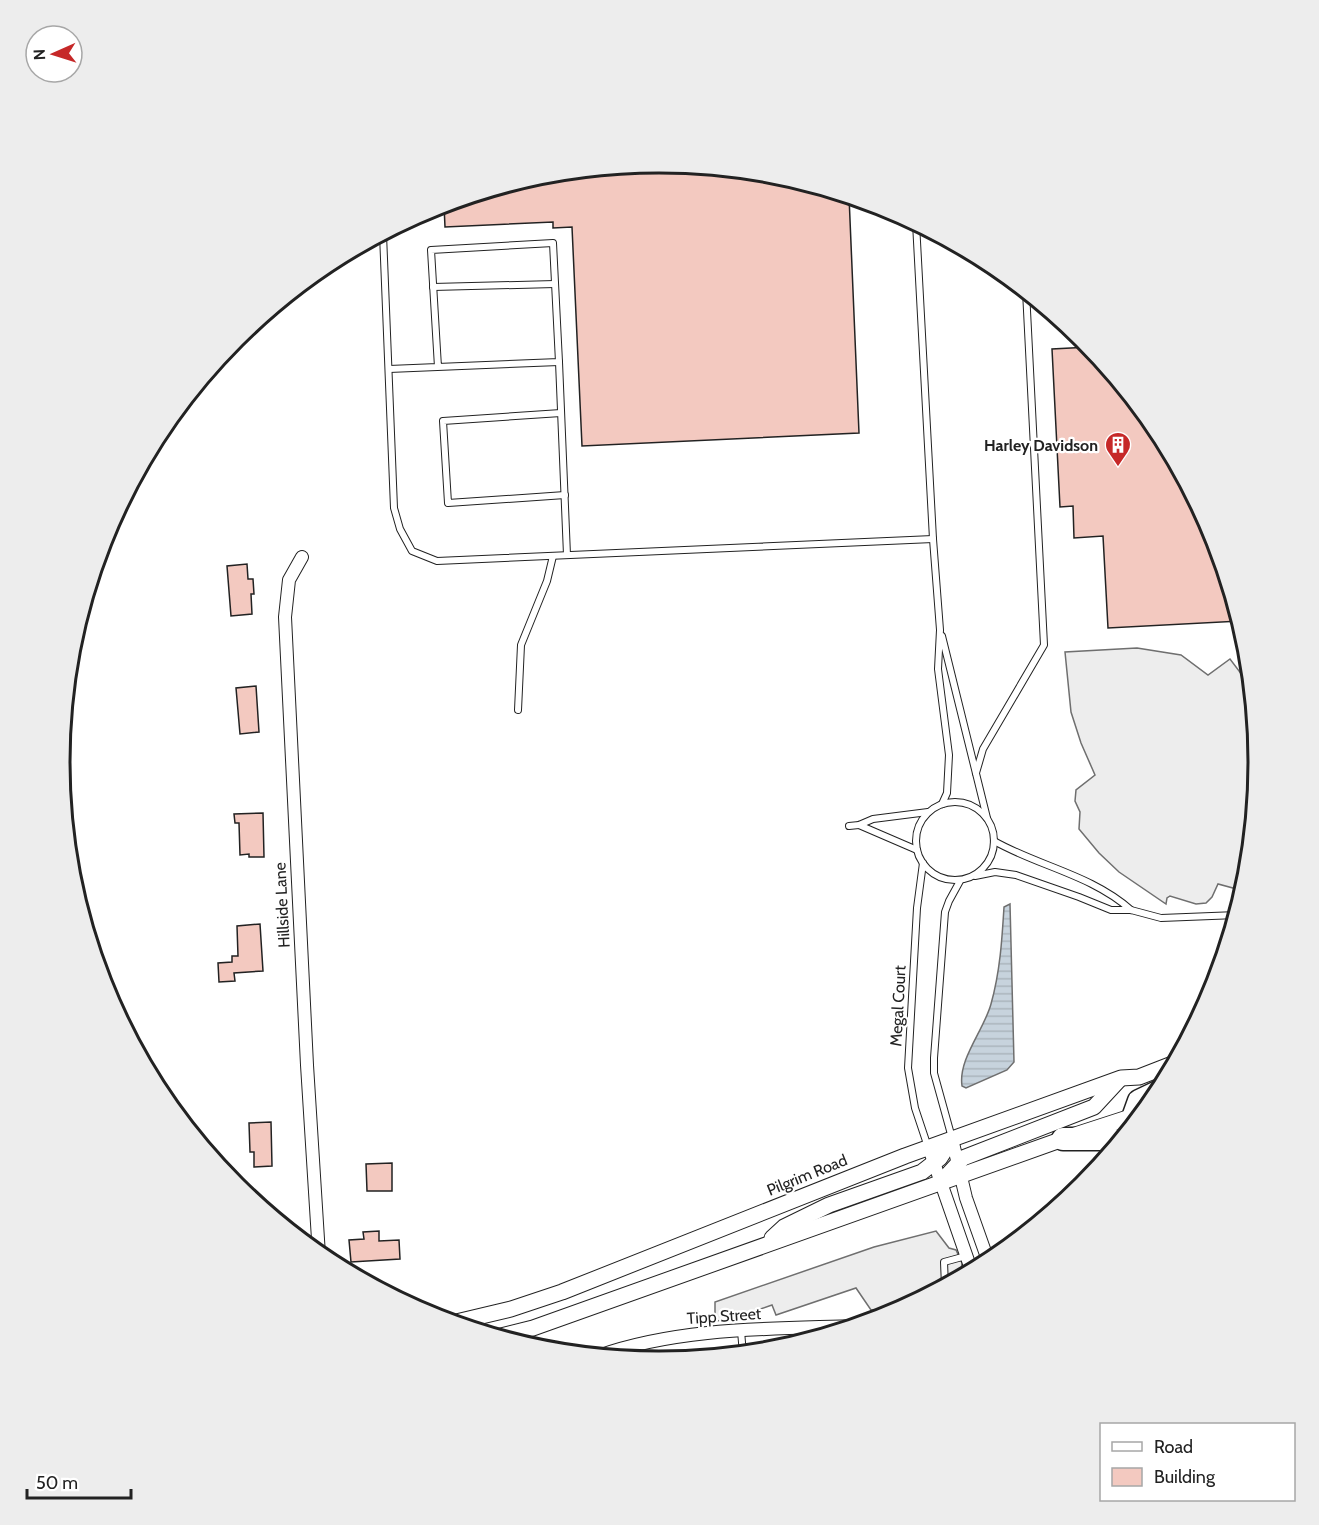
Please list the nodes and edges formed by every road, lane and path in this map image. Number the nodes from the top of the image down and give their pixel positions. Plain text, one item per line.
1 (917, 232) edge
2 (382, 243) edge
3 (555, 284) junction
4 (433, 287) junction
5 (1027, 302) edge
6 (560, 362) junction
7 (438, 367) junction
8 (389, 369) junction
9 (561, 412) junction
10 (565, 495) junction
11 (933, 539) junction
12 (567, 555) junction
13 (553, 556) junction
14 (302, 557) dead end
15 (940, 630) junction
16 (518, 710) dead end
17 (976, 773) junction
18 (942, 804) junction
19 (928, 812) junction
20 (987, 818) junction
21 (859, 825) junction
22 (849, 826) dead end
23 (994, 841) junction
24 (917, 850) junction
25 (923, 863) junction
26 (975, 876) junction
27 (960, 881) junction
28 (1131, 910) junction
29 (1228, 915) edge
30 (1163, 1068) edge
31 (1121, 1078) junction
32 (1128, 1120) edge
33 (952, 1139) junction
34 (1063, 1139) junction
35 (1111, 1140) edge
36 (929, 1148) junction
37 (934, 1164) junction
38 (960, 1169) junction
39 (941, 1182) junction
40 (318, 1242) edge
41 (763, 1246) junction
42 (985, 1253) edge
43 (966, 1256) junction
44 (969, 1264) edge
45 (945, 1278) edge
46 (468, 1319) edge
47 (824, 1327) edge
48 (741, 1331) junction
49 (514, 1333) edge
50 (742, 1345) edge
51 (629, 1346) junction
52 (618, 1350) edge
53 (631, 1351) edge

1 - 11 lane
2 - 8 lane
3 - 4 lane
3 - 4 lane
3 - 6 lane
4 - 7 lane
5 - 17 lane
6 - 7 lane
6 - 9 lane
7 - 8 lane
8 - 13 lane
9 - 10 lane
9 - 10 lane
10 - 12 lane
11 - 12 lane
11 - 15 lane
12 - 13 lane
13 - 16 lane
14 - 40 street, Hillside Lane
15 - 17 lane
15 - 18 lane
17 - 20 lane
18 - 19 lane
18 - 20 lane
19 - 21 lane
19 - 24 lane
20 - 23 lane
21 - 22 lane
21 - 24 lane
23 - 26 lane
23 - 28 lane
24 - 25 lane
25 - 27 lane
25 - 36 lane, Megal Court
26 - 27 lane
26 - 28 lane
27 - 33 lane
28 - 29 lane
30 - 31 street, Pilgrim Road
31 - 33 street, Pilgrim Road
31 - 38 street
32 - 34 street
33 - 36 street, Pilgrim Road
33 - 37 street
33 - 38 street
34 - 35 highway
34 - 38 street
36 - 37 street
36 - 46 street, Pilgrim Road
37 - 39 street
37 - 41 street
38 - 39 street
38 - 42 street
39 - 41 street
39 - 43 street
41 - 49 street
43 - 44 street
43 - 45 lane
47 - 48 street, Tipp Street
48 - 50 lane
48 - 51 street, Tipp Street
51 - 52 street, Tipp Street
51 - 53 lane

